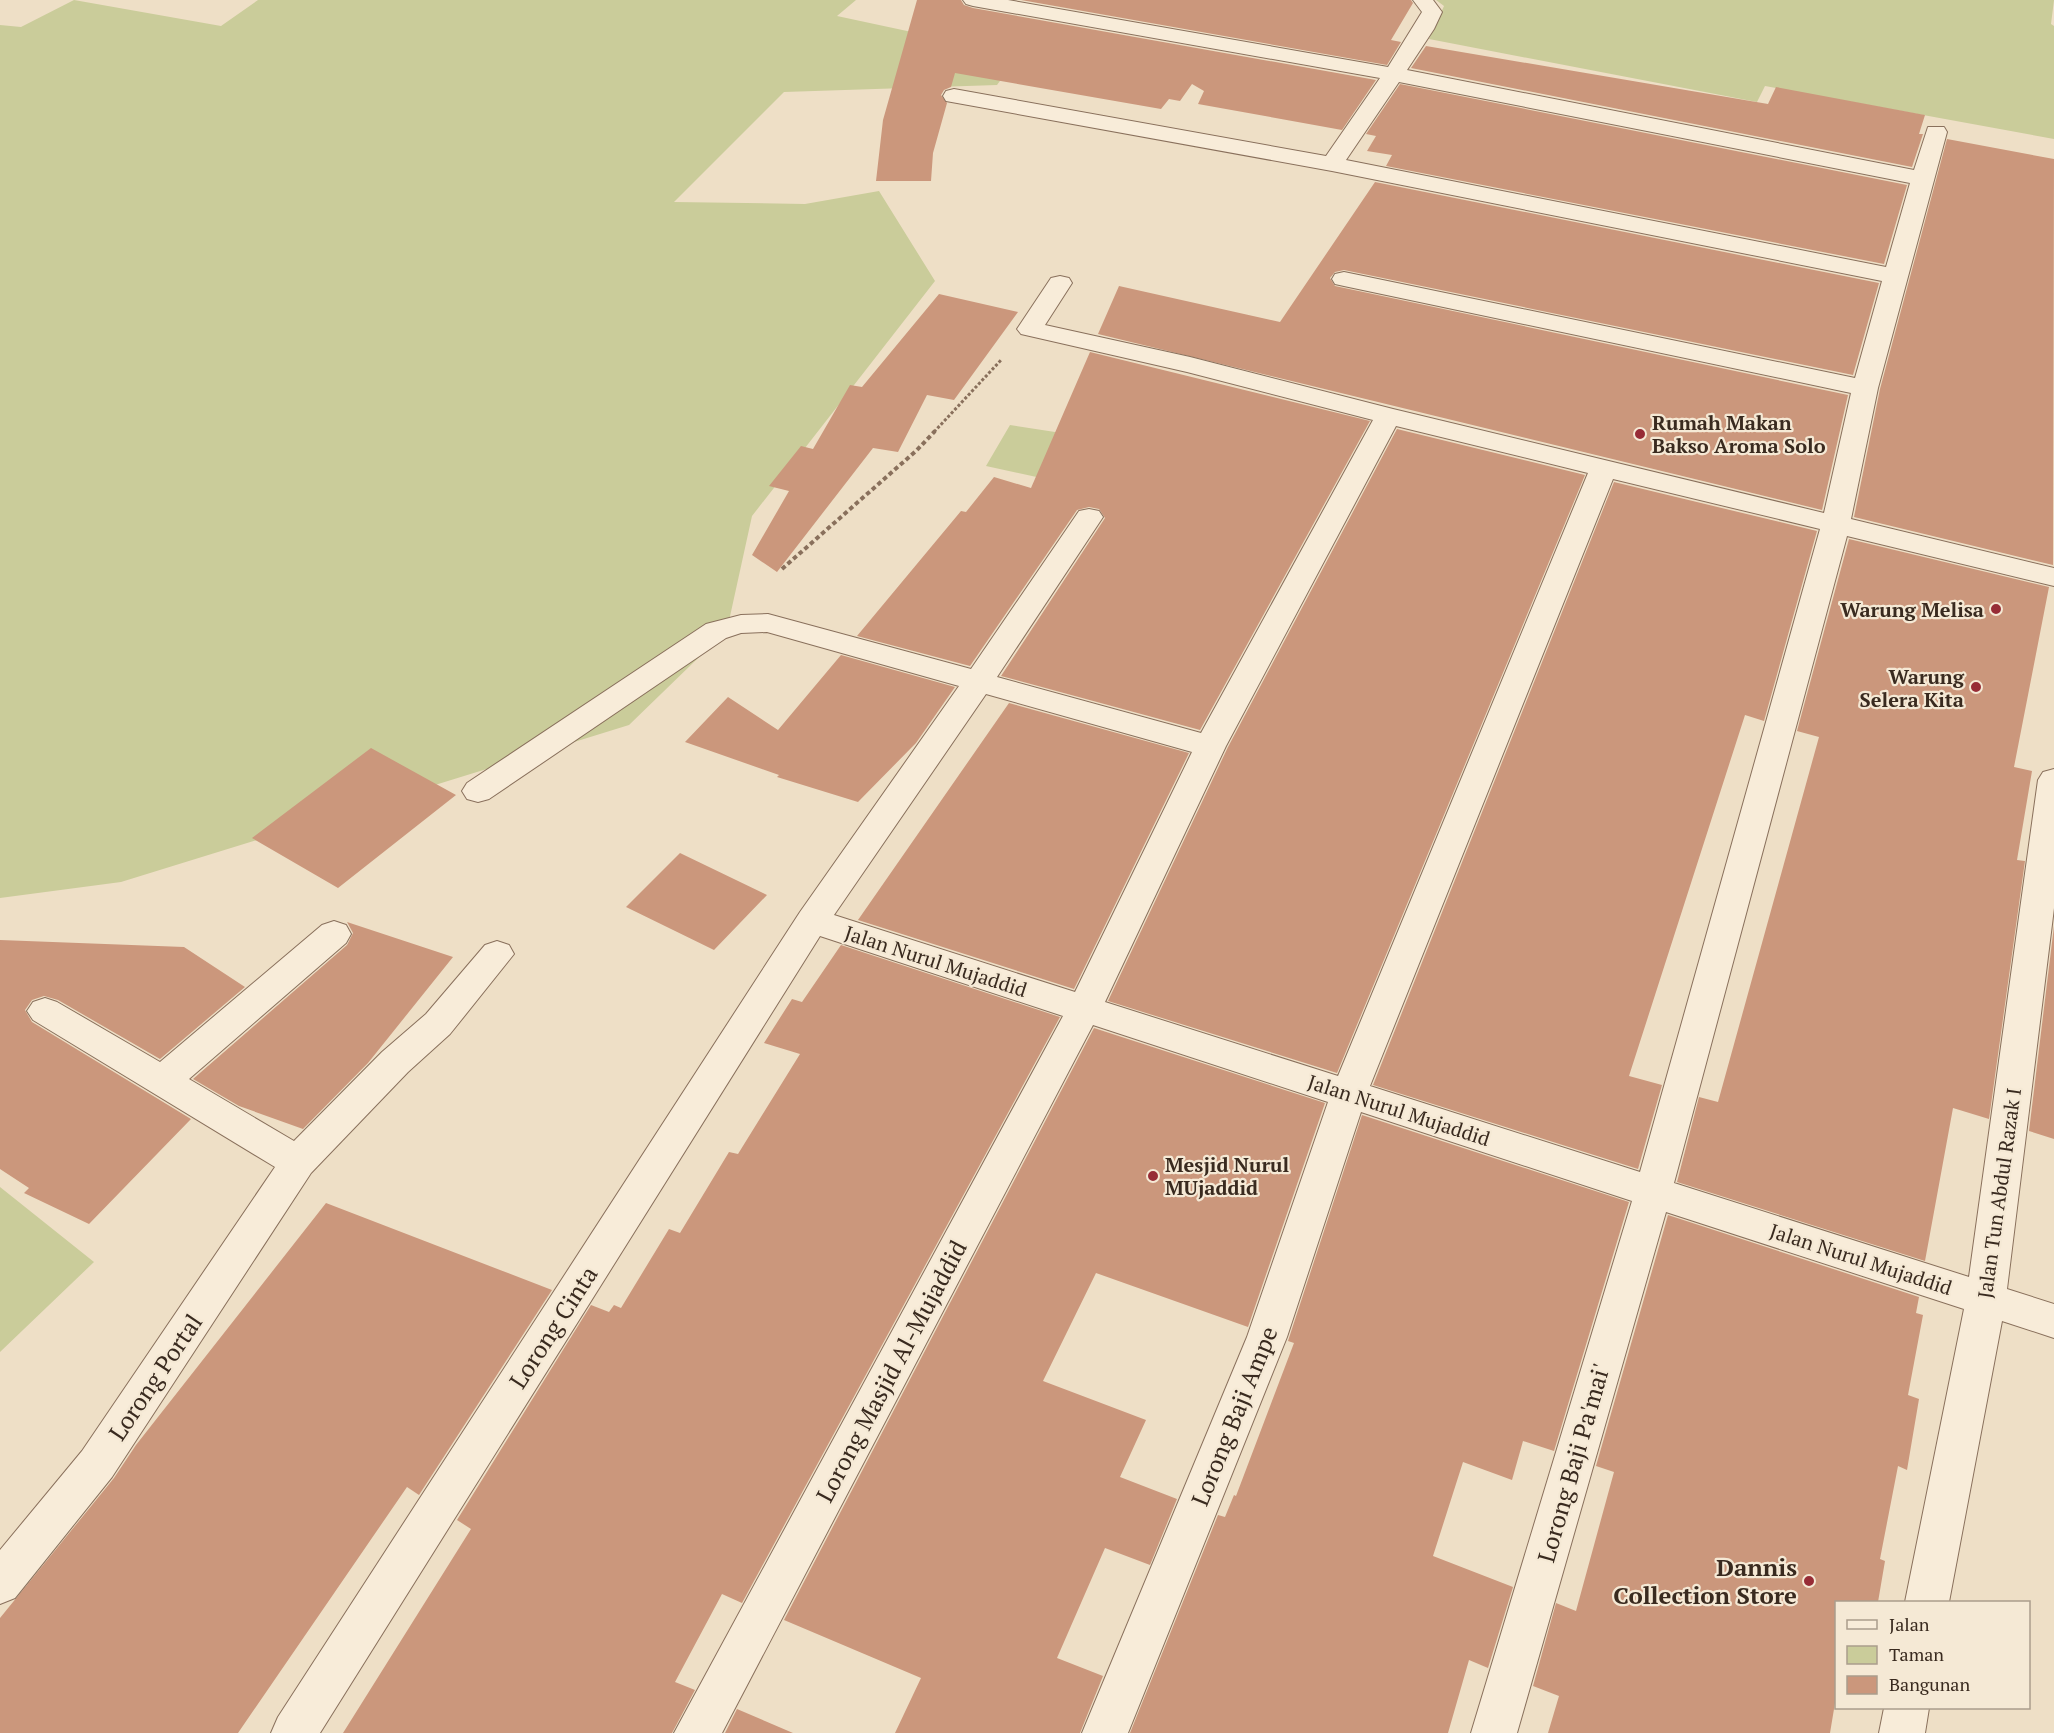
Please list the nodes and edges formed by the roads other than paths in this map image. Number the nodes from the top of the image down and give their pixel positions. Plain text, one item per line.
1 (973, 0) edge
2 (1423, 0) edge
3 (1393, 74) junction
4 (954, 96) dead end
5 (1936, 132) dead end
6 (1332, 164) junction
7 (1922, 178) junction
8 (1895, 276) junction
9 (1344, 279) dead end
10 (1060, 284) dead end
11 (1865, 388) junction
12 (1388, 416) junction
13 (1604, 469) junction
14 (1089, 517) dead end
15 (1836, 523) junction
16 (2054, 577) edge
17 (979, 681) junction
18 (1210, 746) junction
19 (2054, 780) edge
20 (478, 791) dead end
21 (812, 921) junction
22 (334, 934) dead end
23 (497, 954) dead end
24 (1084, 1010) junction
25 (45, 1011) dead end
26 (162, 1081) junction
27 (1349, 1094) junction
28 (298, 1162) junction
29 (1653, 1192) junction
30 (1986, 1299) junction
31 (2054, 1321) edge
32 (0, 1583) edge
33 (1927, 1601) edge
34 (1907, 1709) edge
35 (294, 1733) edge
36 (697, 1733) edge
37 (1105, 1733) edge
38 (1494, 1733) edge
39 (1902, 1733) edge

1 - 3 street
2 - 3 street
3 - 6 street
3 - 7 street
4 - 6 street
5 - 7 street, Lorong Baji Pa'mai'
6 - 8 street
7 - 8 street, Lorong Baji Pa'mai'
8 - 11 street, Lorong Baji Pa'mai'
9 - 11 street
10 - 12 street
11 - 15 street, Lorong Baji Pa'mai'
12 - 13 street
12 - 18 street, Lorong Masjid Al-Mujaddid
13 - 15 street
13 - 27 street, Lorong Baji Ampe
14 - 17 street, Lorong Cinta
15 - 16 street
15 - 29 street, Lorong Baji Pa'mai'
17 - 18 street
17 - 20 street
17 - 21 street, Lorong Cinta
18 - 24 street, Lorong Masjid Al-Mujaddid
19 - 30 street, Jalan Tun Abdul Razak I
21 - 24 street, Jalan Nurul Mujaddid
21 - 35 street, Lorong Cinta
22 - 26 street
23 - 28 street, Lorong Portal
24 - 27 street, Jalan Nurul Mujaddid
24 - 36 street, Lorong Masjid Al-Mujaddid
25 - 26 street
26 - 28 street
27 - 29 street, Jalan Nurul Mujaddid
27 - 37 street, Lorong Baji Ampe
28 - 32 street, Lorong Portal
29 - 30 street, Jalan Nurul Mujaddid
29 - 38 street, Lorong Baji Pa'mai'
30 - 31 street, Jalan Nurul Mujaddid
30 - 33 street, Jalan Tun Abdul Razak I
34 - 39 street

